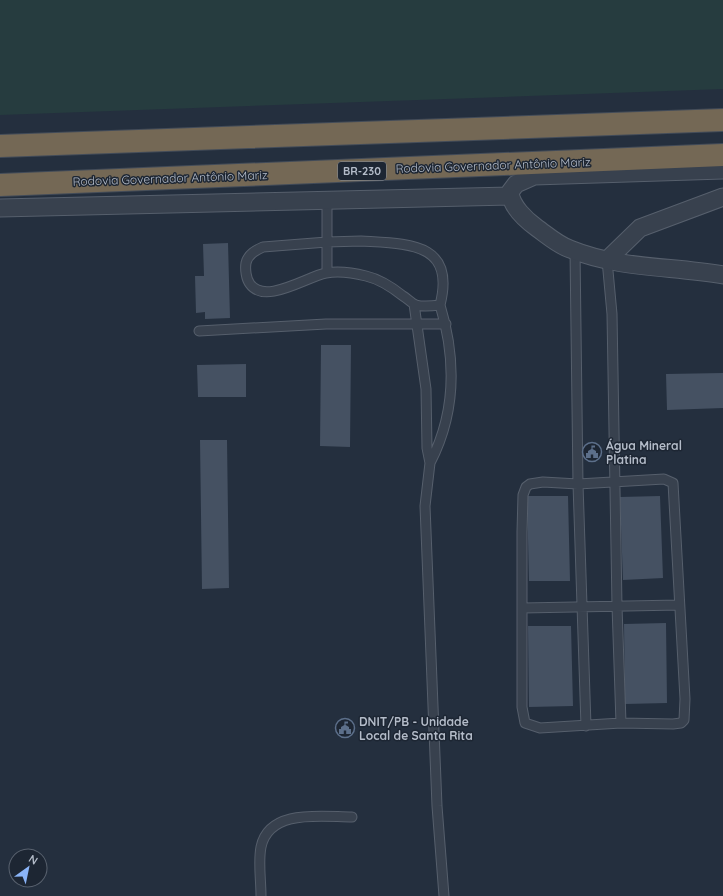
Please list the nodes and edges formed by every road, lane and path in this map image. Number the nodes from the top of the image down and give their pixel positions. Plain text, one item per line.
1 (723, 120) edge
2 (0, 146) edge
3 (723, 155) edge
4 (723, 170) edge
5 (326, 172) junction
6 (0, 185) edge
7 (510, 196) junction
8 (723, 197) edge
9 (327, 200) junction
10 (0, 208) edge
11 (327, 242) junction
12 (575, 251) junction
13 (607, 260) junction
14 (327, 272) junction
15 (723, 275) edge
16 (414, 304) junction
17 (440, 305) junction
18 (416, 323) junction
19 (446, 324) junction
20 (199, 331) dead end
21 (430, 463) junction
22 (615, 482) junction
23 (578, 484) junction
24 (679, 605) junction
25 (582, 606) junction
26 (617, 606) junction
27 (523, 608) junction
28 (621, 723) junction
29 (586, 726) junction
30 (352, 818) dead end
31 (261, 896) edge
32 (444, 896) edge

1 - 2 highway
3 - 5 highway, Rodovia Governador Antônio Mariz / BR-230
4 - 7 street
5 - 6 highway, Rodovia Governador Antônio Mariz / BR-230
5 - 9 street
7 - 9 street
7 - 12 street
8 - 13 street
9 - 10 street
9 - 11 lane
11 - 14 lane
11 - 14 lane
11 - 17 lane
12 - 13 street
12 - 23 lane
13 - 15 street
13 - 22 lane
14 - 16 lane
16 - 17 lane
16 - 18 lane
17 - 19 lane
18 - 19 lane
18 - 20 lane
18 - 21 lane
19 - 21 lane
21 - 32 lane
22 - 23 lane
22 - 24 lane
22 - 26 lane
23 - 25 lane
23 - 27 lane
24 - 26 lane
24 - 28 lane
25 - 26 lane
25 - 27 lane
25 - 29 lane
26 - 28 lane
27 - 29 lane
28 - 29 lane
30 - 31 lane

